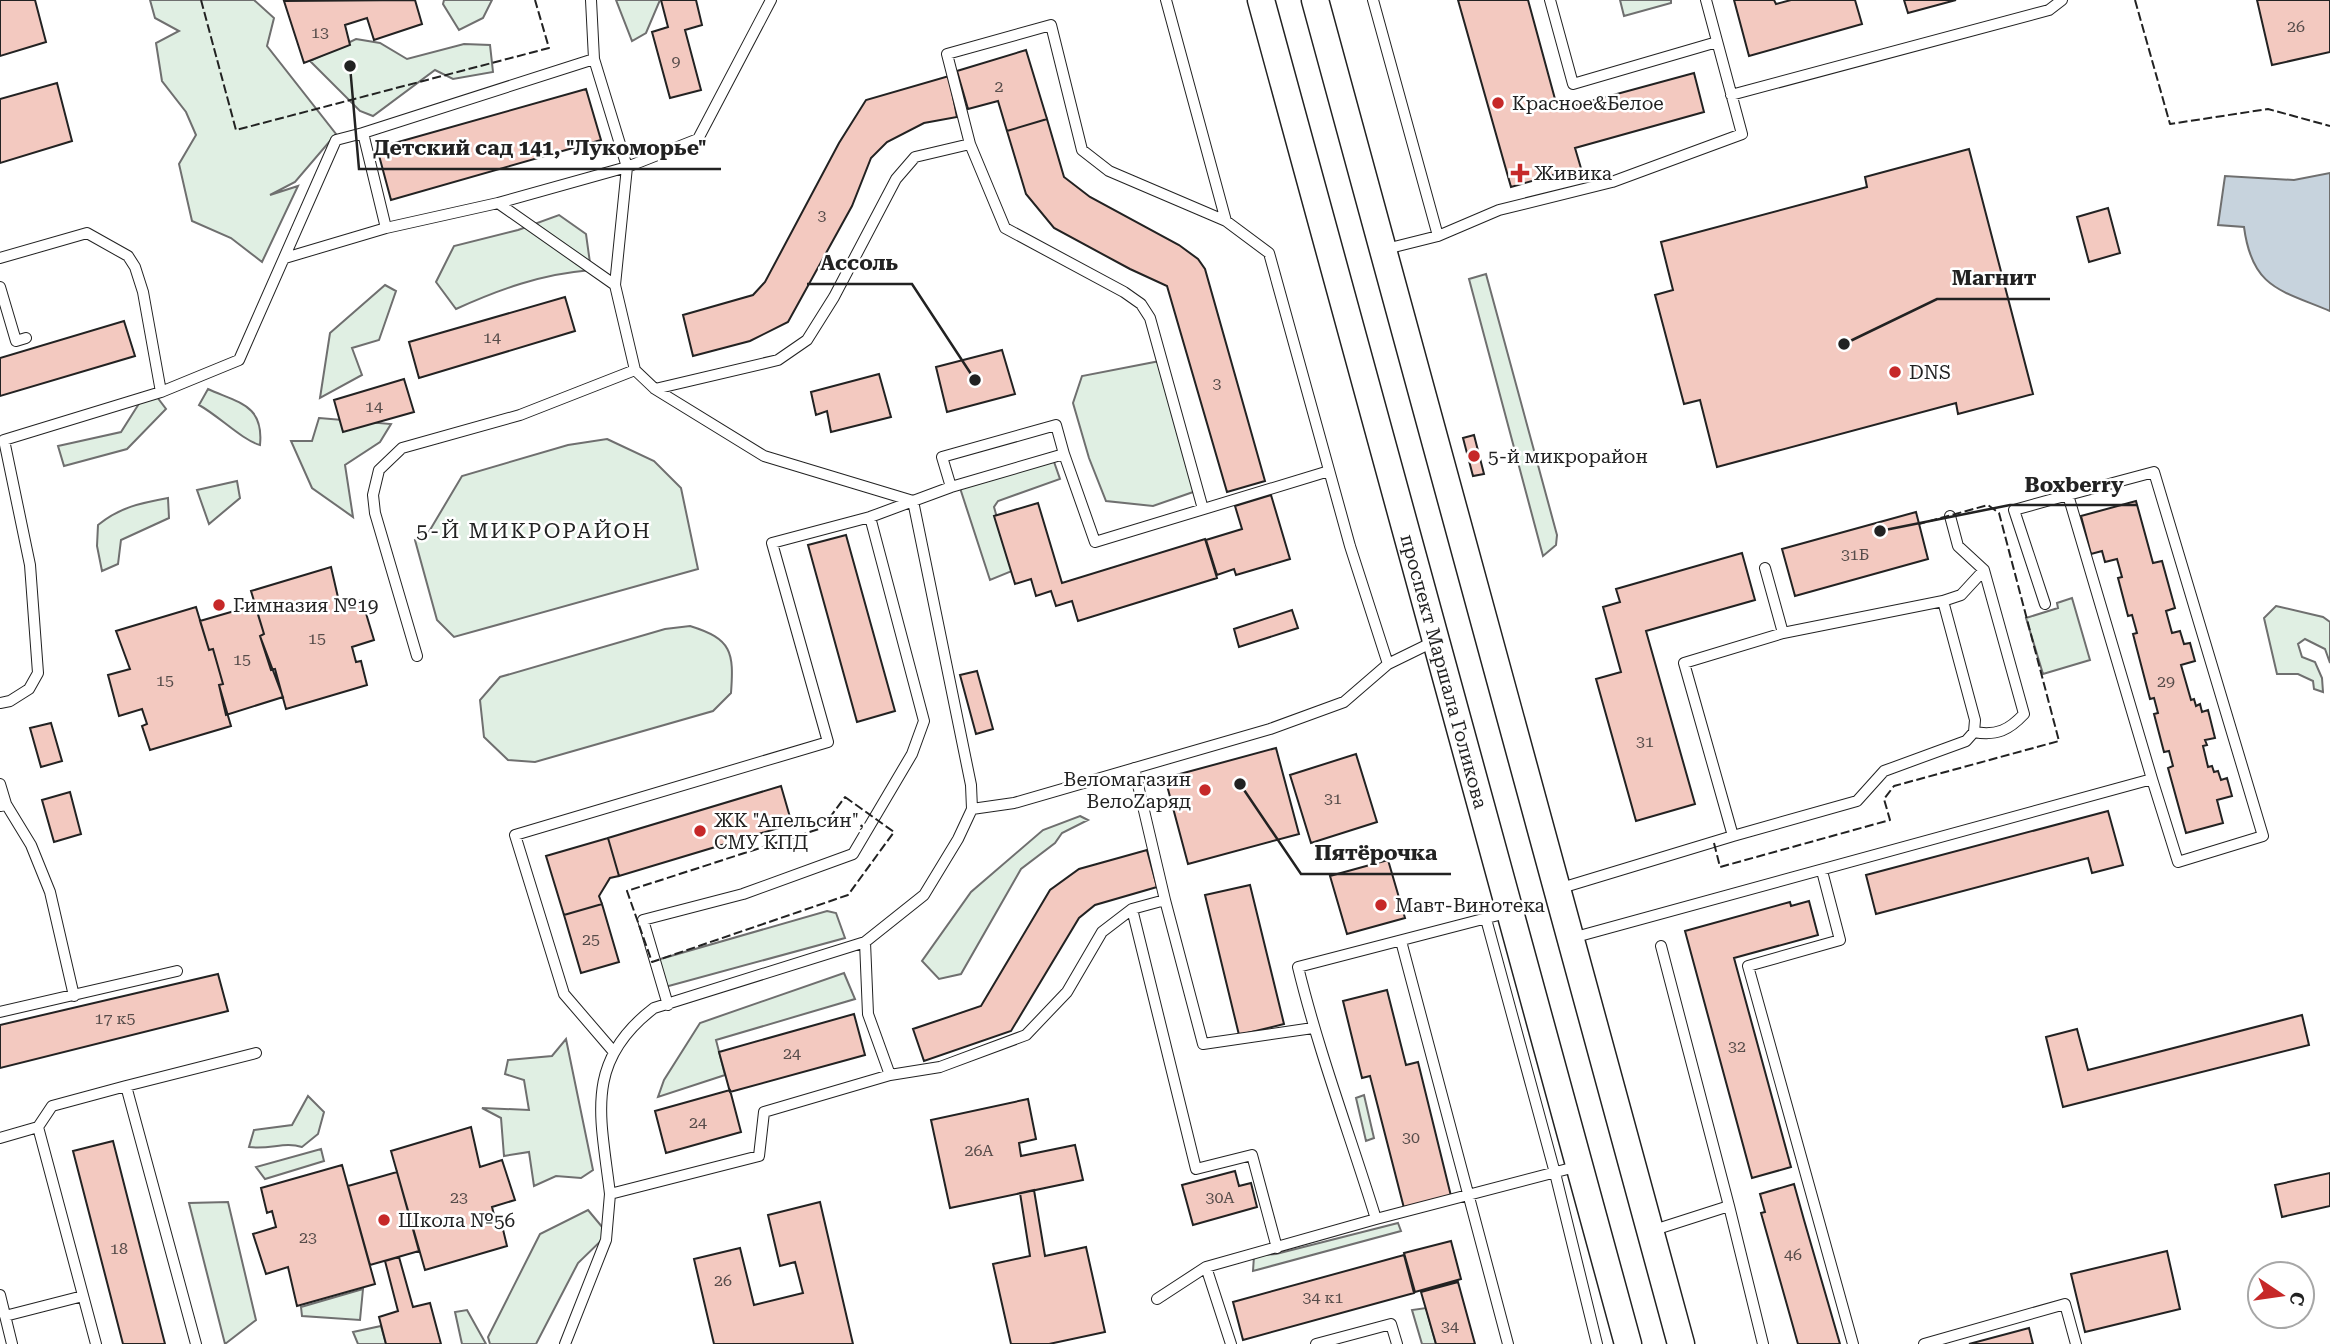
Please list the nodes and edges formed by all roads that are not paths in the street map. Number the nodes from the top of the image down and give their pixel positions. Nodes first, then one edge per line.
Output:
1 (591, 0) edge
2 (771, 0) edge
3 (1166, 0) edge
4 (1261, 0) edge
5 (1315, 0) edge
6 (1373, 0) edge
7 (1550, 0) edge
8 (1706, 0) edge
9 (2062, 0) edge
10 (1717, 42) junction
11 (594, 59) junction
12 (1731, 95) junction
13 (363, 133) junction
14 (971, 144) junction
15 (627, 167) junction
16 (498, 203) junction
17 (1226, 221) junction
18 (386, 228) junction
19 (1438, 236) junction
20 (1383, 249) junction
21 (0, 258) edge
22 (285, 258) junction
23 (615, 285) junction
24 (0, 287) edge
25 (26, 338) dead end
26 (635, 370) junction
27 (655, 389) junction
28 (161, 392) junction
29 (2, 441) edge
30 (1064, 454) junction
31 (1329, 471) junction
32 (951, 487) junction
33 (2068, 495) junction
34 (913, 501) junction
35 (1203, 509) junction
36 (1950, 516) dead end
37 (870, 517) junction
38 (1765, 568) dead end
39 (1983, 570) junction
40 (1943, 601) junction
41 (2045, 604) dead end
42 (1783, 633) junction
43 (1436, 641) junction
44 (417, 656) dead end
45 (1388, 664) junction
46 (0, 703) edge
47 (1974, 732) junction
48 (1133, 768) junction
49 (2152, 779) junction
50 (0, 784) edge
51 (3, 805) edge
52 (972, 809) junction
53 (1733, 836) junction
54 (1822, 871) junction
55 (1558, 889) junction
56 (1165, 900) junction
57 (1132, 909) junction
58 (1498, 916) junction
59 (1571, 939) junction
60 (1401, 941) junction
61 (865, 942) junction
62 (1661, 946) dead end
63 (177, 971) dead end
64 (74, 996) junction
65 (667, 1005) junction
66 (0, 1012) edge
67 (1313, 1028) junction
68 (613, 1051) junction
69 (256, 1052) dead end
70 (890, 1075) junction
71 (126, 1086) junction
72 (38, 1127) junction
73 (0, 1138) edge
74 (1567, 1170) junction
75 (610, 1194) junction
76 (1467, 1197) junction
77 (1729, 1206) junction
78 (1376, 1219) junction
79 (1650, 1231) junction
80 (1277, 1248) junction
81 (1206, 1267) junction
82 (0, 1295) edge
83 (83, 1296) junction
84 (1157, 1299) dead end
85 (5, 1315) junction
86 (12, 1344) edge
87 (96, 1344) edge
88 (196, 1344) edge
89 (565, 1344) edge
90 (1231, 1344) edge
91 (1316, 1344) edge
92 (1397, 1344) edge
93 (1508, 1344) edge
94 (1597, 1344) edge
95 (1628, 1344) edge
96 (1681, 1344) edge
97 (1763, 1344) edge
98 (1853, 1344) edge
99 (1924, 1344) edge
100 (2076, 1344) edge

1 - 11 lane
2 - 15 lane
3 - 17 lane
4 - 43 main road, проспект Маршала Голикова
5 - 20 main road
6 - 19 lane
7 - 10 lane
8 - 10 lane
9 - 12 lane
10 - 12 lane
11 - 13 lane
11 - 15 lane
12 - 19 lane
13 - 18 lane
13 - 22 lane
14 - 17 lane
14 - 27 lane
14 - 35 lane
15 - 16 lane
15 - 23 lane
16 - 18 lane
16 - 23 lane
17 - 31 lane
18 - 22 lane
19 - 20 lane
20 - 55 main road
21 - 28 lane
22 - 28 lane
23 - 26 lane
24 - 25 lane
26 - 27 lane
26 - 44 lane
27 - 34 lane
28 - 29 lane
29 - 46 lane
30 - 32 lane
30 - 32 lane
30 - 35 lane
31 - 35 lane
31 - 45 lane
32 - 34 lane
33 - 41 lane
33 - 49 lane
33 - 49 lane
34 - 37 lane
34 - 52 lane
36 - 39 lane
37 - 65 lane
37 - 68 lane
38 - 42 lane
39 - 40 lane
39 - 47 lane
40 - 42 lane
40 - 47 lane
42 - 53 lane
43 - 45 lane
43 - 58 main road, проспект Маршала Голикова
45 - 48 lane
47 - 53 lane
48 - 52 lane
48 - 56 lane
49 - 54 lane
50 - 51 lane
51 - 64 lane
52 - 61 lane
53 - 55 lane
54 - 59 lane
54 - 98 lane
55 - 59 main road
56 - 57 lane
56 - 67 lane
57 - 70 lane
57 - 80 lane
58 - 60 lane
58 - 74 main road, проспект Маршала Голикова
59 - 79 main road
60 - 67 lane
60 - 76 lane
61 - 65 lane
61 - 70 lane
62 - 77 lane
63 - 64 lane
64 - 66 lane
65 - 68 lane
67 - 78 lane
68 - 75 lane
69 - 71 lane
70 - 75 lane
71 - 72 lane
71 - 88 lane
72 - 73 lane
72 - 83 lane
74 - 76 lane
74 - 94 lane
74 - 95 main road, проспект Маршала Голикова
75 - 89 lane
76 - 78 lane
76 - 93 lane
77 - 79 lane
77 - 97 lane
78 - 80 lane
79 - 96 main road
80 - 81 lane
81 - 84 lane
81 - 90 lane
82 - 85 lane
83 - 85 lane
83 - 87 lane
85 - 86 lane
91 - 92 lane
99 - 100 lane

